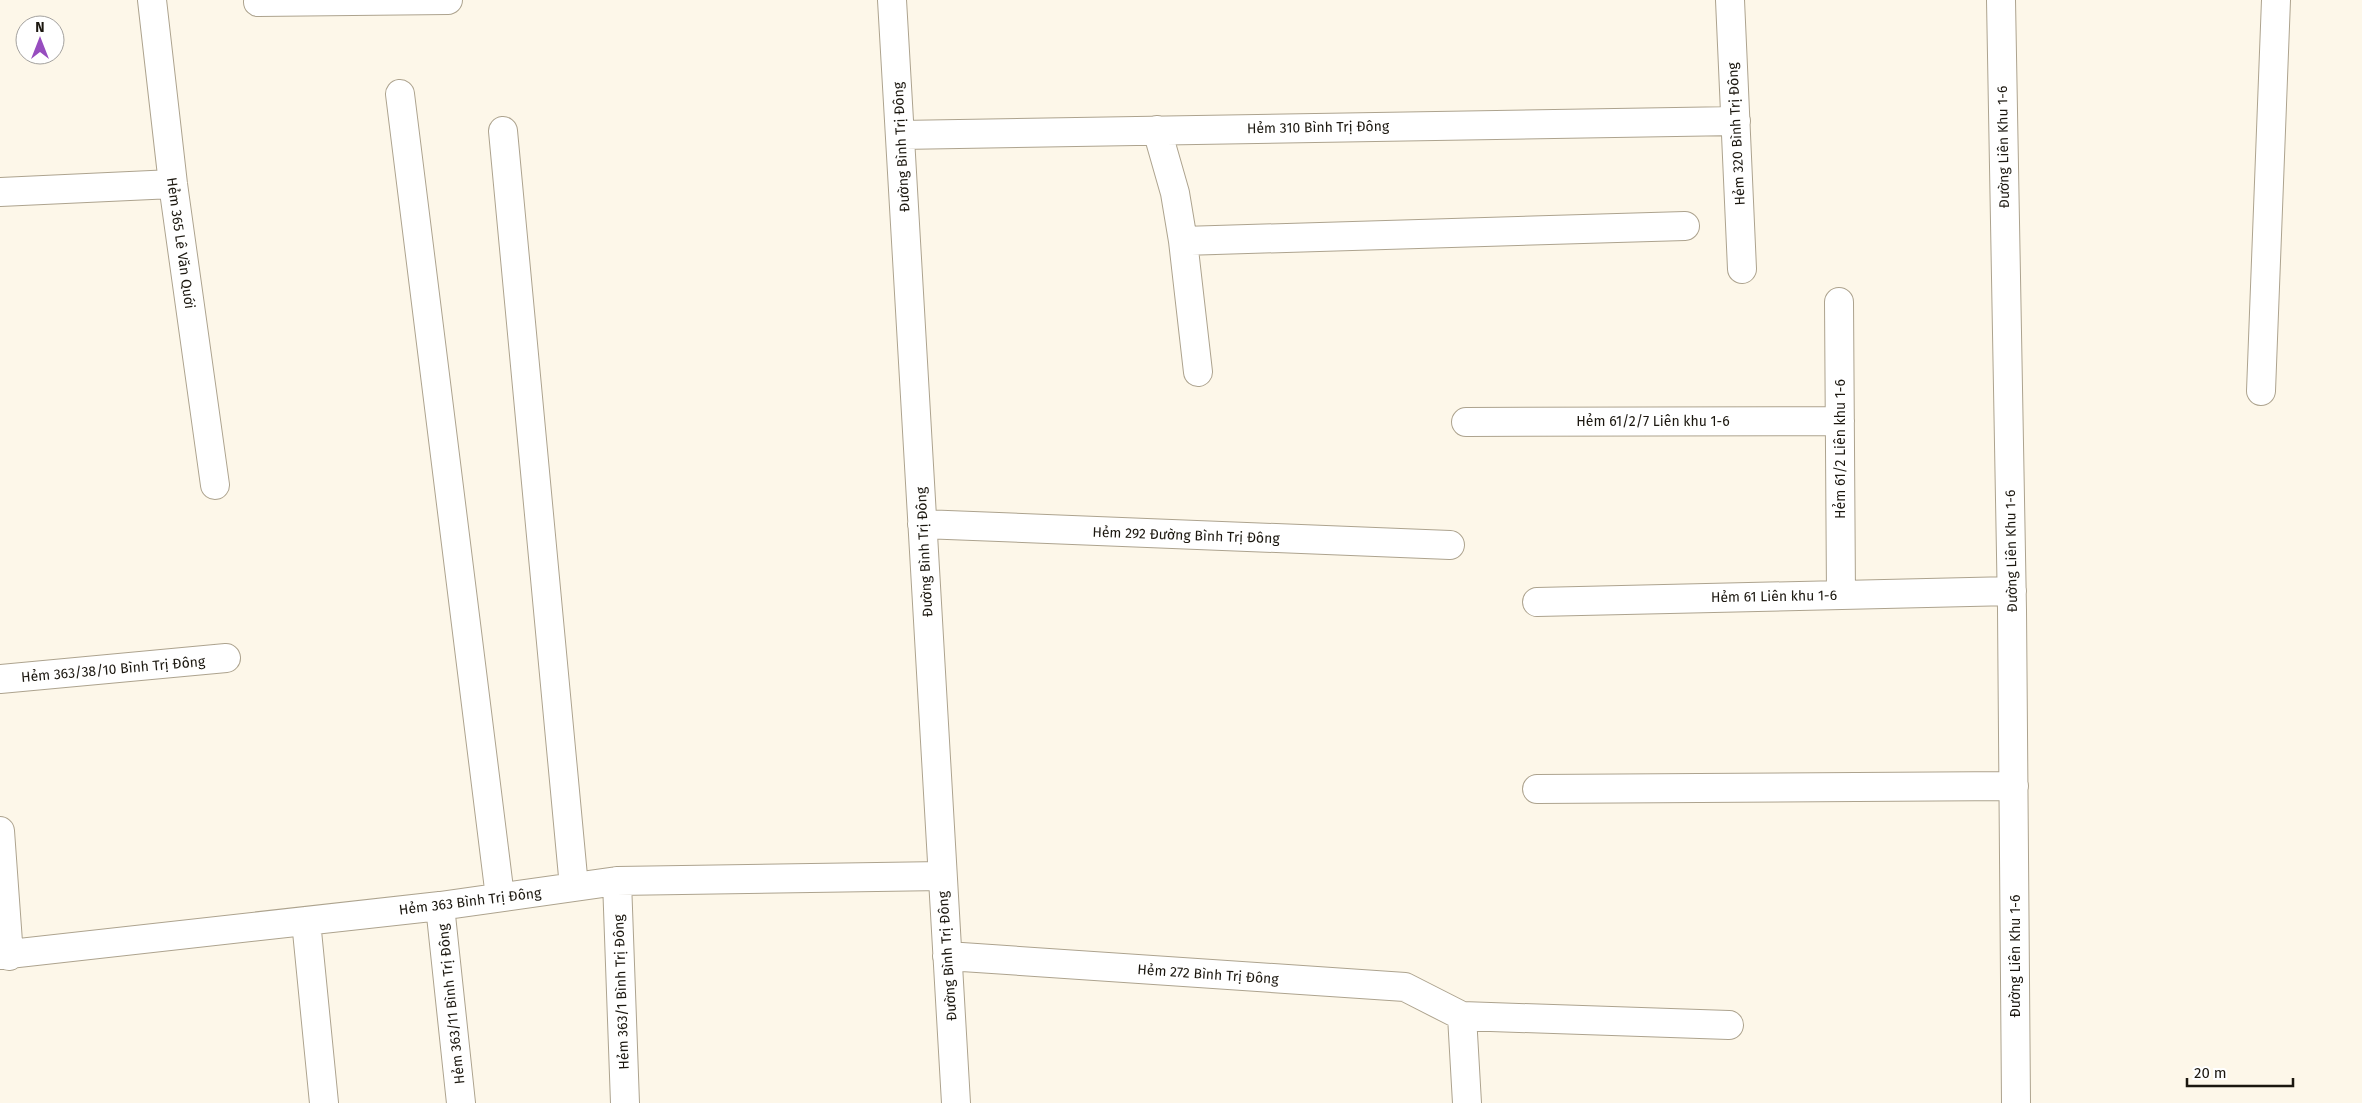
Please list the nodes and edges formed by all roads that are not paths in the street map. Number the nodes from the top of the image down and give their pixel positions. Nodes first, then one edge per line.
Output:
1 (152, 0) edge
2 (448, 0) edge
3 (892, 0) edge
4 (1730, 0) edge
5 (2001, 0) edge
6 (2276, 0) edge
7 (258, 2) dead end
8 (400, 94) dead end
9 (1736, 121) junction
10 (1158, 130) junction
11 (504, 131) dead end
12 (900, 135) junction
13 (173, 184) junction
14 (0, 192) edge
15 (1685, 226) dead end
16 (1183, 241) junction
17 (1742, 269) dead end
18 (1839, 302) dead end
19 (1198, 372) dead end
20 (2261, 391) dead end
21 (1840, 421) junction
22 (1466, 422) dead end
23 (215, 486) dead end
24 (922, 524) junction
25 (1450, 545) dead end
26 (2012, 591) junction
27 (1841, 595) junction
28 (1537, 602) dead end
29 (226, 658) dead end
30 (0, 679) edge
31 (2014, 786) junction
32 (1537, 789) dead end
33 (0, 831) edge
34 (942, 876) junction
35 (618, 882) junction
36 (574, 887) junction
37 (500, 897) junction
38 (440, 906) junction
39 (306, 921) junction
40 (5, 955) edge
41 (947, 956) junction
42 (1462, 1016) junction
43 (1729, 1025) dead end
44 (324, 1103) edge
45 (461, 1103) edge
46 (625, 1103) edge
47 (956, 1103) edge
48 (1467, 1103) edge
49 (2016, 1103) edge

1 - 13 street, Hẻm 365 Lê Văn Quới
2 - 7 street
3 - 12 street, Đường Bình Trị Đông
4 - 9 street, Hẻm 320 Bình Trị Đông
5 - 26 street, Đường Liên Khu 1-6
6 - 20 street
8 - 37 street
9 - 10 street, Hẻm 310 Bình Trị Đông
9 - 17 street, Hẻm 320 Bình Trị Đông
10 - 12 street, Hẻm 310 Bình Trị Đông
10 - 16 street
11 - 36 street
12 - 24 street, Đường Bình Trị Đông
13 - 14 street
13 - 23 street, Hẻm 365 Lê Văn Quới
15 - 16 street
16 - 19 street
18 - 21 street, Hẻm 61/2 Liên khu 1-6
21 - 22 street, Hẻm 61/2/7 Liên khu 1-6
21 - 27 street, Hẻm 61/2 Liên khu 1-6
24 - 25 street, Hẻm 292 Đường Bình Trị Đông
24 - 34 street, Đường Bình Trị Đông
26 - 27 street, Hẻm 61 Liên khu 1-6
26 - 31 street, Đường Liên Khu 1-6
27 - 28 street, Hẻm 61 Liên khu 1-6
29 - 30 street, Hẻm 363/38/10 Bình Trị Đông
31 - 32 street
31 - 49 street, Đường Liên Khu 1-6
33 - 40 street
34 - 35 street, Hẻm 363 Bình Trị Đông
34 - 41 street, Đường Bình Trị Đông
35 - 36 street, Hẻm 363 Bình Trị Đông
35 - 46 street, Hẻm 363/1 Bình Trị Đông
36 - 37 street, Hẻm 363 Bình Trị Đông
37 - 38 street, Hẻm 363 Bình Trị Đông
38 - 39 street, Hẻm 363 Bình Trị Đông
38 - 45 street, Hẻm 363/11 Bình Trị Đông
39 - 40 street, Hẻm 363 Bình Trị Đông
39 - 44 street
41 - 42 street, Hẻm 272 Bình Trị Đông
41 - 47 street, Đường Bình Trị Đông
42 - 43 street
42 - 48 street

